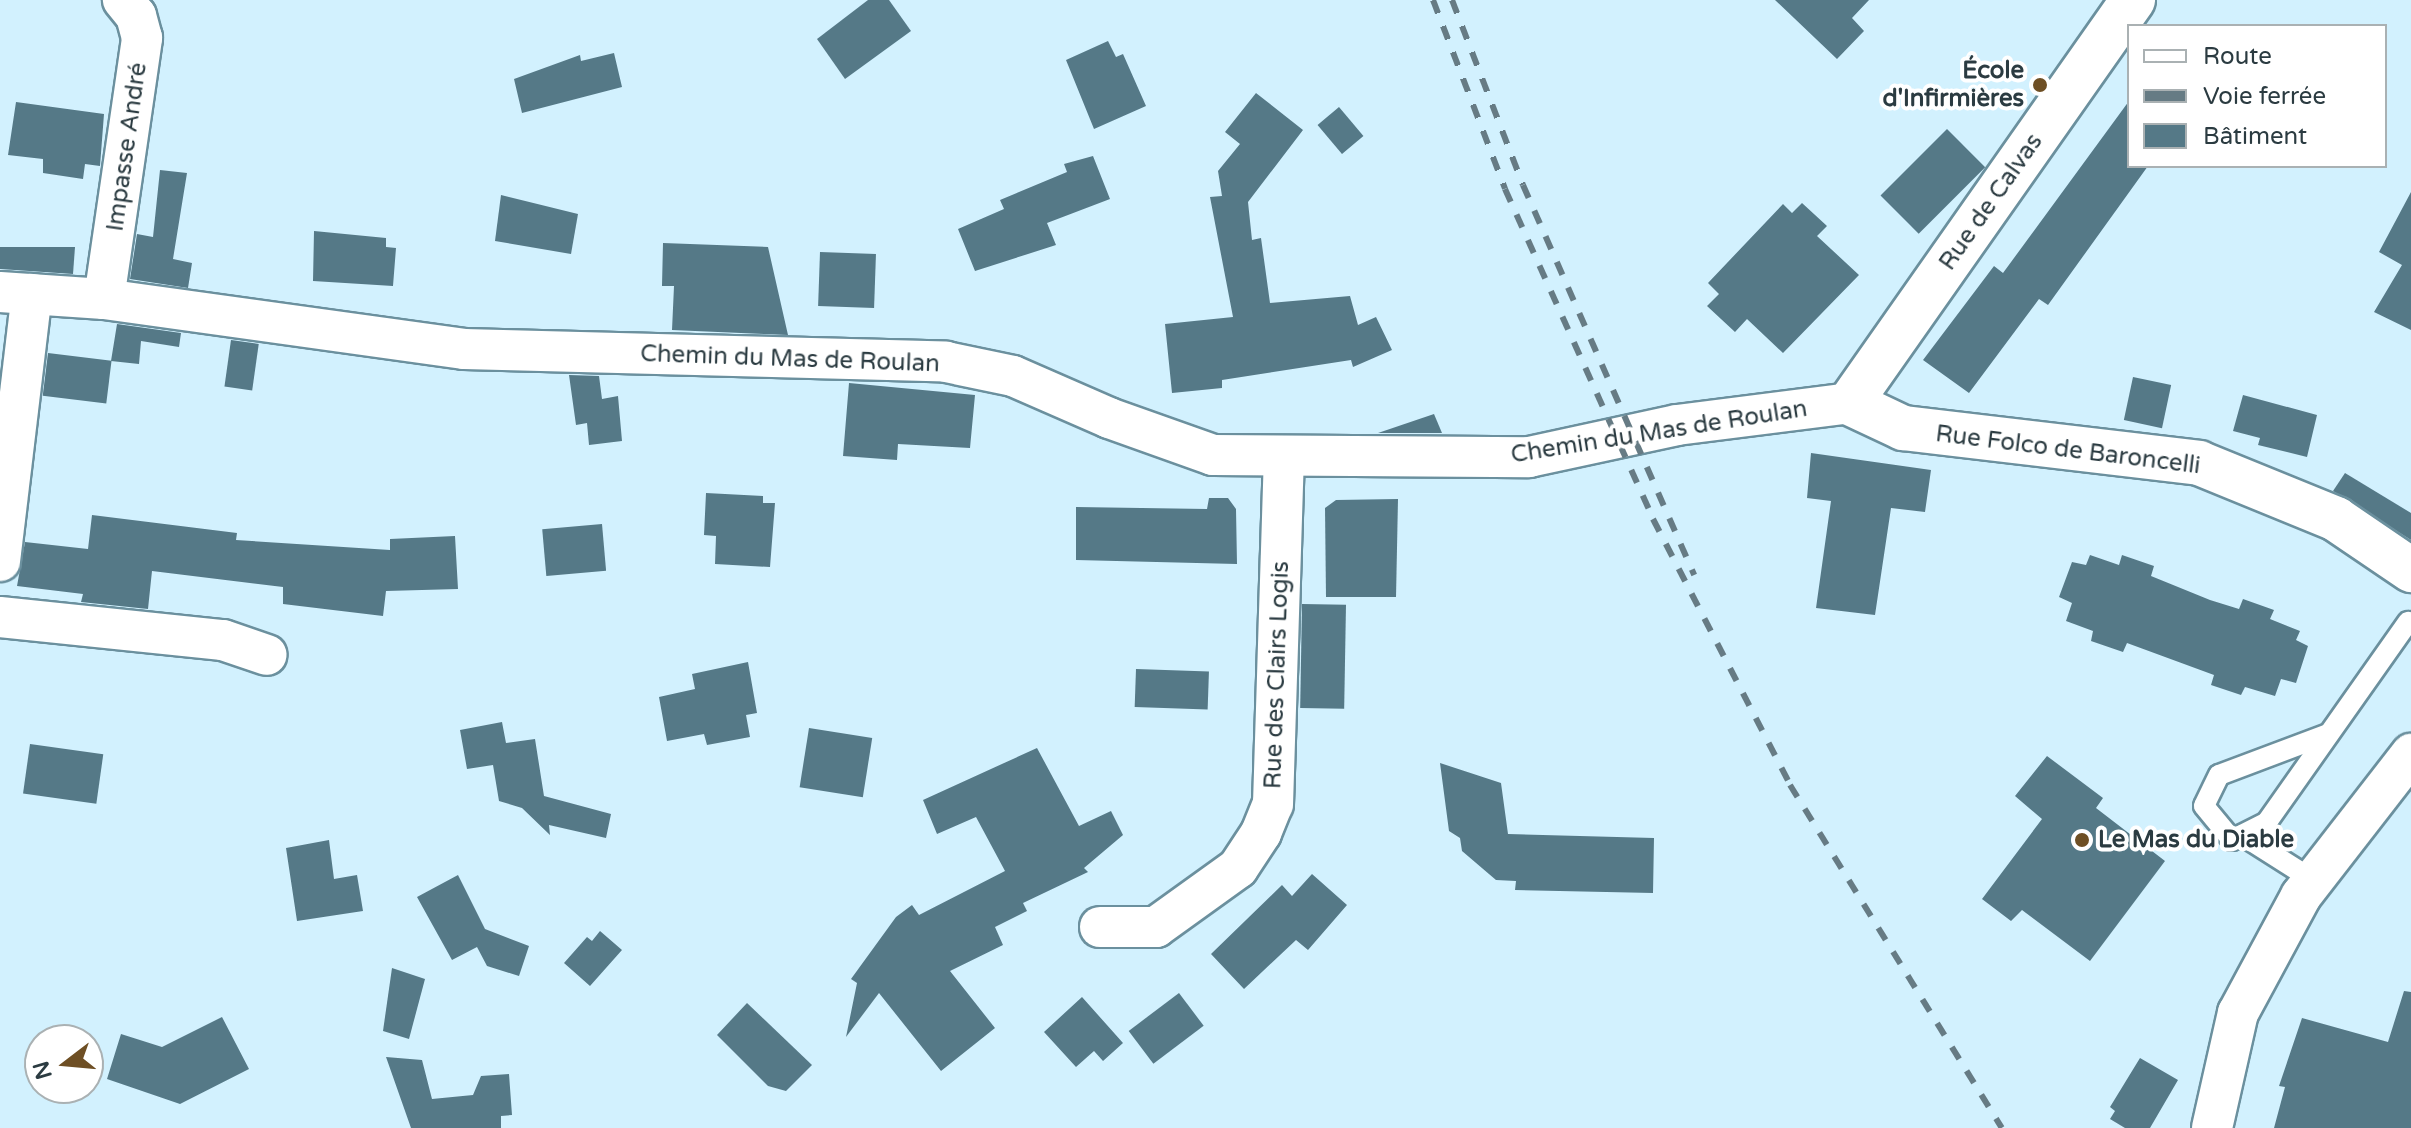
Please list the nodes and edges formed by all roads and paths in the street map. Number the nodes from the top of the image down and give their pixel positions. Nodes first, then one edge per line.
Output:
1 (123, 0) edge
2 (2133, 0) edge
3 (16, 293) edge
4 (104, 299) junction
5 (1850, 403) junction
6 (1284, 459) junction
7 (0, 561) edge
8 (2411, 570) edge
9 (0, 617) edge
10 (2408, 622) dead end
11 (267, 655) dead end
12 (2328, 734) junction
13 (2411, 754) edge
14 (2242, 835) junction
15 (2313, 880) junction
16 (1100, 927) dead end
17 (2212, 1128) edge

1 - 4 street, Impasse André
2 - 5 street, Rue de Calvas
3 - 4 street, Chemin du Mas de Roulan
3 - 7 street
4 - 6 street, Chemin du Mas de Roulan
5 - 6 street, Chemin du Mas de Roulan
5 - 8 street, Rue Folco de Baroncelli
6 - 16 street, Rue des Clairs Logis
9 - 11 street
10 - 12 lane
12 - 14 lane
12 - 14 lane
13 - 15 street
14 - 15 lane
15 - 17 street

